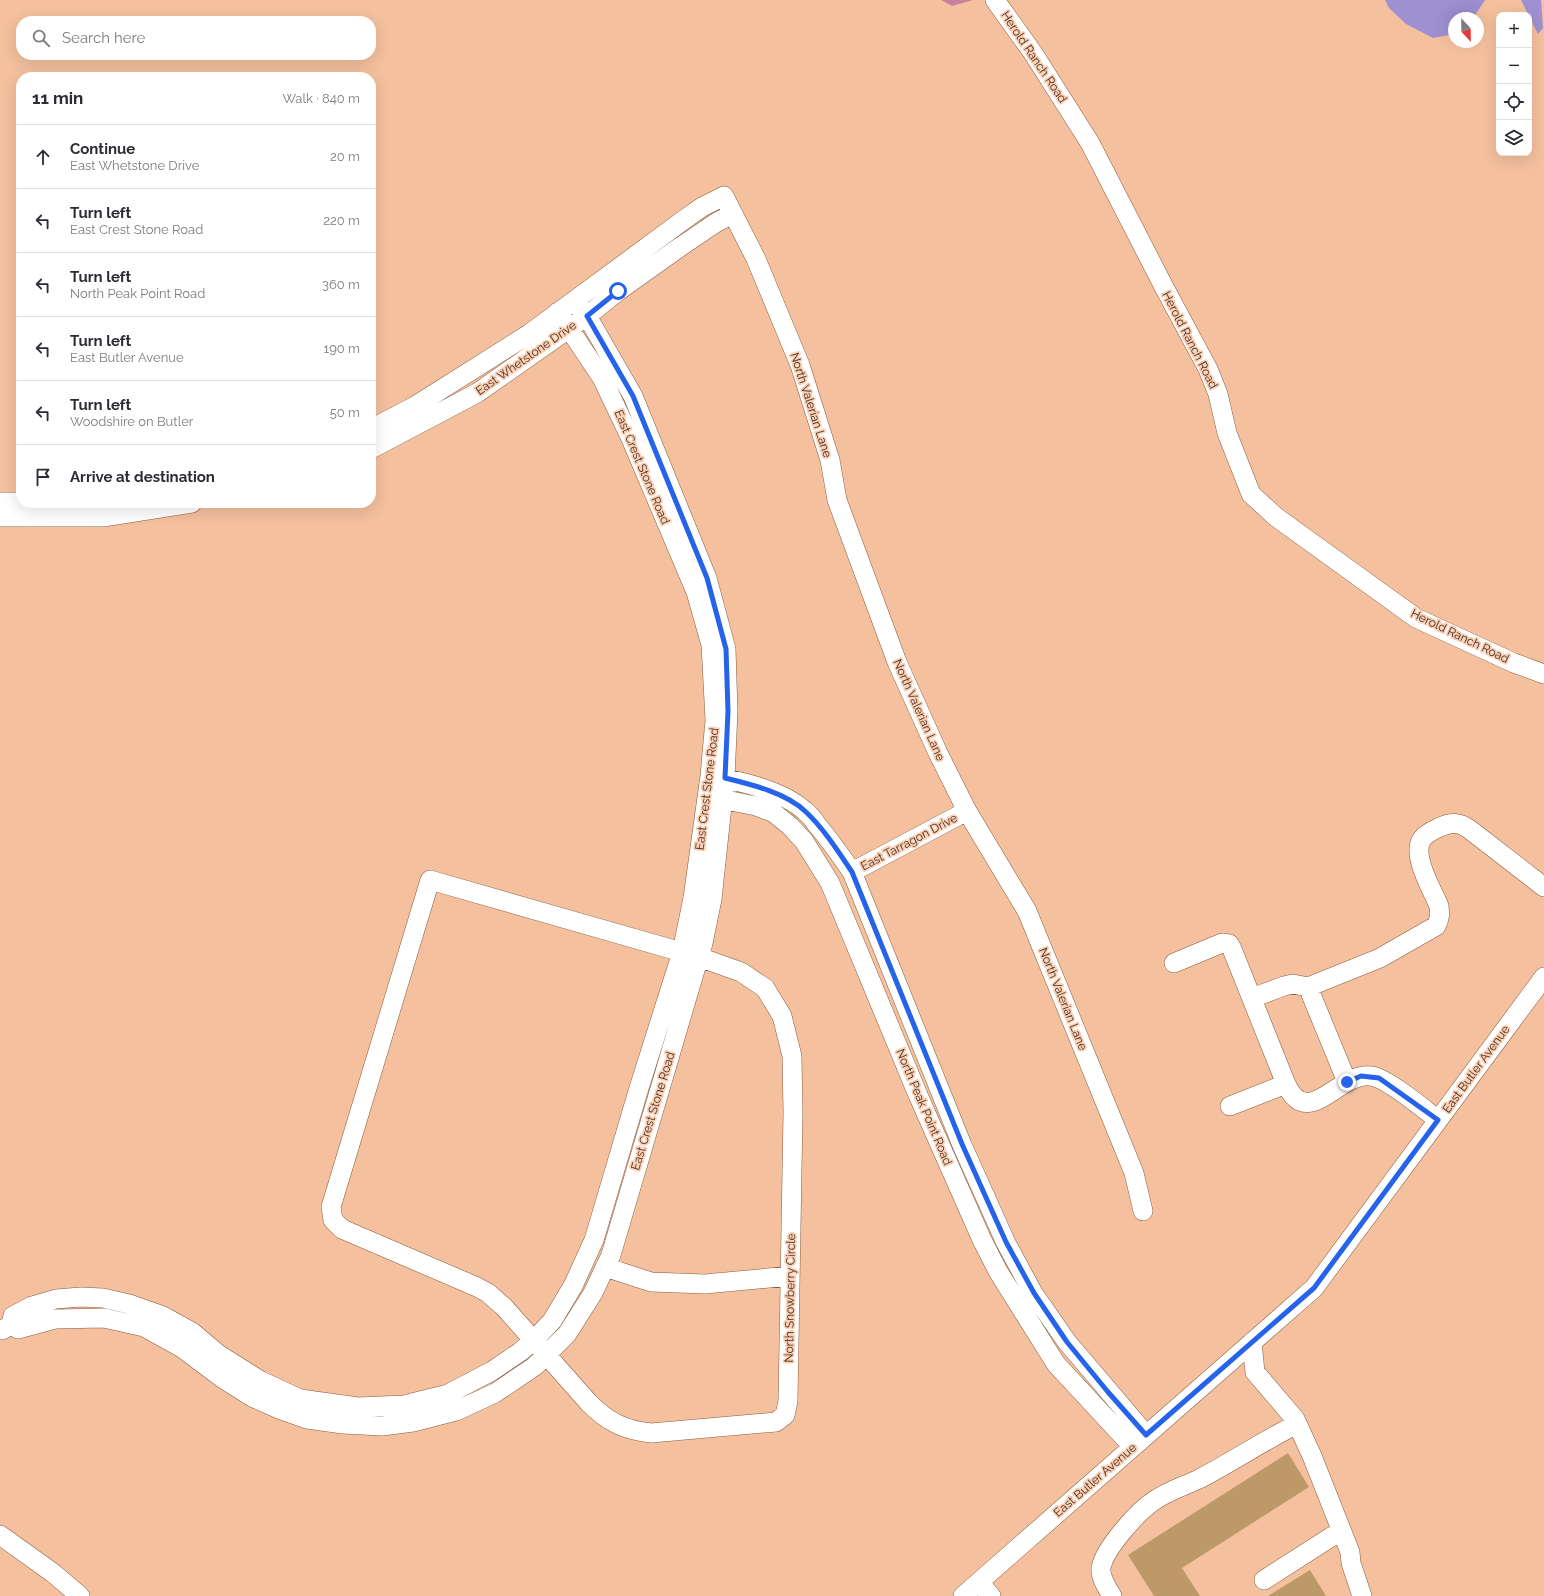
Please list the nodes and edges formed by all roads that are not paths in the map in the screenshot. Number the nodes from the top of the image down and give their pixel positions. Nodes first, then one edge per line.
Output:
1 (995, 0) edge
2 (724, 196) joint
3 (733, 214) junction
4 (575, 300) junction
5 (558, 312) junction
6 (587, 316) junction
7 (570, 328) junction
8 (376, 426) edge
9 (376, 446) edge
10 (0, 502) edge
11 (16, 502) edge
12 (160, 508) edge
13 (0, 517) edge
14 (1544, 674) edge
15 (717, 777) junction
16 (715, 798) junction
17 (966, 811) junction
18 (852, 872) junction
19 (1544, 887) edge
20 (690, 954) junction
21 (1174, 963) dead end
22 (1544, 977) edge
23 (1308, 987) junction
24 (1252, 998) junction
25 (1347, 1082) junction
26 (1286, 1084) junction
27 (1230, 1106) dead end
28 (1438, 1120) junction
29 (1143, 1211) dead end
30 (605, 1267) junction
31 (790, 1276) junction
32 (6, 1328) edge
33 (1252, 1342) junction
34 (541, 1347) junction
35 (1223, 1367) junction
36 (1255, 1372) junction
37 (1297, 1424) junction
38 (1139, 1441) junction
39 (1342, 1532) junction
40 (0, 1535) edge
41 (1264, 1580) dead end
42 (985, 1589) edge
43 (80, 1596) edge
44 (963, 1596) edge
45 (1112, 1596) edge
46 (1362, 1596) edge

1 - 14 street, Herold Ranch Road
2 - 3 street, North Valerian Lane
2 - 4 street, East Whetstone Drive
3 - 6 street, East Whetstone Drive
3 - 17 street, North Valerian Lane
4 - 5 street, East Whetstone Drive
4 - 6 street, East Crest Stone Road
5 - 7 street, East Crest Stone Road
5 - 8 street, East Whetstone Drive
6 - 7 street, East Whetstone Drive
6 - 15 street, East Crest Stone Road
7 - 9 street, East Whetstone Drive
7 - 15 street, East Crest Stone Road
10 - 11 street
12 - 13 street
15 - 16 street, East Crest Stone Road
15 - 18 street, North Peak Point Road
16 - 20 street, East Crest Stone Road
16 - 38 street, North Peak Point Road
17 - 18 street, East Tarragon Drive
17 - 29 street, North Valerian Lane
18 - 38 street, North Peak Point Road
19 - 23 street
20 - 30 street, East Crest Stone Road
20 - 31 street, North Snowberry Circle
20 - 34 street, East Crest Stone Road
20 - 34 street, North Snowberry Circle
21 - 24 street
22 - 28 street, East Butler Avenue
23 - 24 street
23 - 25 street
24 - 26 street
25 - 26 street
25 - 28 street
26 - 27 street
28 - 33 street, East Butler Avenue
30 - 31 street
30 - 34 street, East Crest Stone Road
31 - 34 street, North Snowberry Circle
32 - 34 street, East Crest Stone Road
33 - 35 street, East Butler Avenue
33 - 36 street
35 - 36 street
35 - 38 street, East Butler Avenue
36 - 37 street
37 - 39 street
37 - 45 street
38 - 42 street, East Butler Avenue
39 - 41 street
39 - 46 street
40 - 43 street
42 - 44 street, East Butler Avenue

